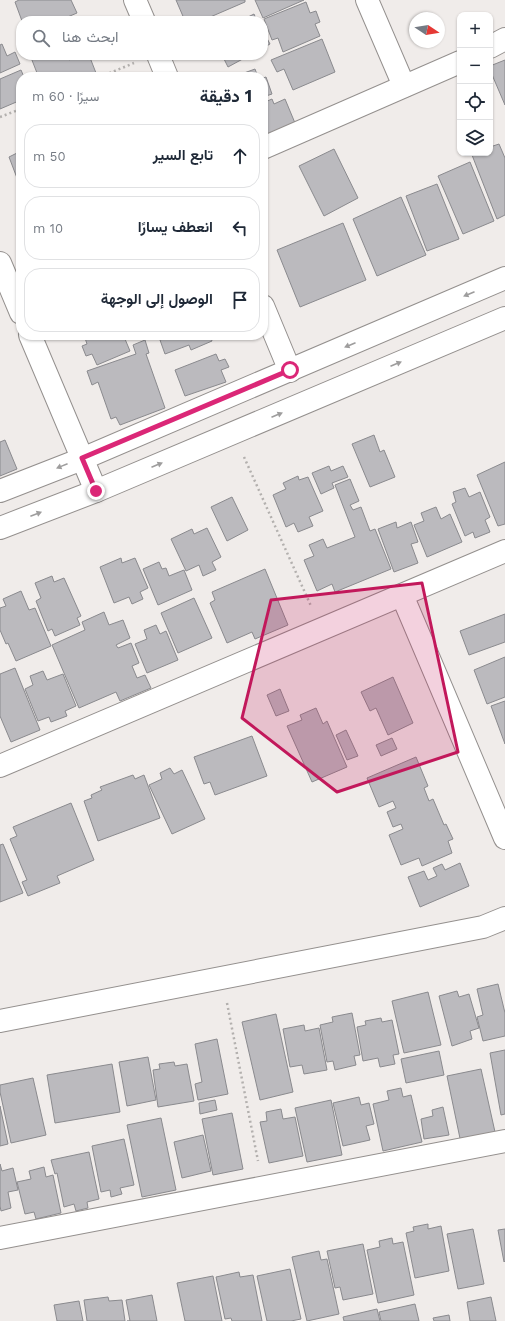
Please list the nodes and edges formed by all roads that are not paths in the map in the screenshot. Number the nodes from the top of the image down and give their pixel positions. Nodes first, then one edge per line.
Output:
1 (135, 0) edge
2 (367, 0) edge
3 (142, 16) edge
4 (505, 39) edge
5 (493, 45) edge
6 (151, 60) edge
7 (457, 63) edge
8 (162, 72) edge
9 (404, 86) junction
10 (268, 146) edge
11 (0, 262) edge
12 (505, 278) edge
13 (16, 301) edge
14 (268, 318) edge
15 (505, 318) edge
16 (32, 340) edge
17 (290, 370) junction
18 (82, 458) junction
19 (0, 491) edge
20 (96, 491) junction
21 (0, 528) edge
22 (505, 551) edge
23 (402, 595) junction
24 (0, 766) edge
25 (505, 838) edge
26 (505, 918) edge
27 (0, 1021) edge
28 (505, 1141) edge
29 (0, 1238) edge

1 - 3 street
2 - 9 street
4 - 5 street
6 - 8 street
7 - 9 street
9 - 10 street
11 - 13 street
12 -> 17 street
14 - 17 street
20 -> 15 street
16 - 18 street
17 - 18 street
18 -> 19 street
18 - 20 street
21 -> 20 street
22 - 23 street
23 - 24 street
23 - 25 street
26 - 27 street
28 - 29 street

